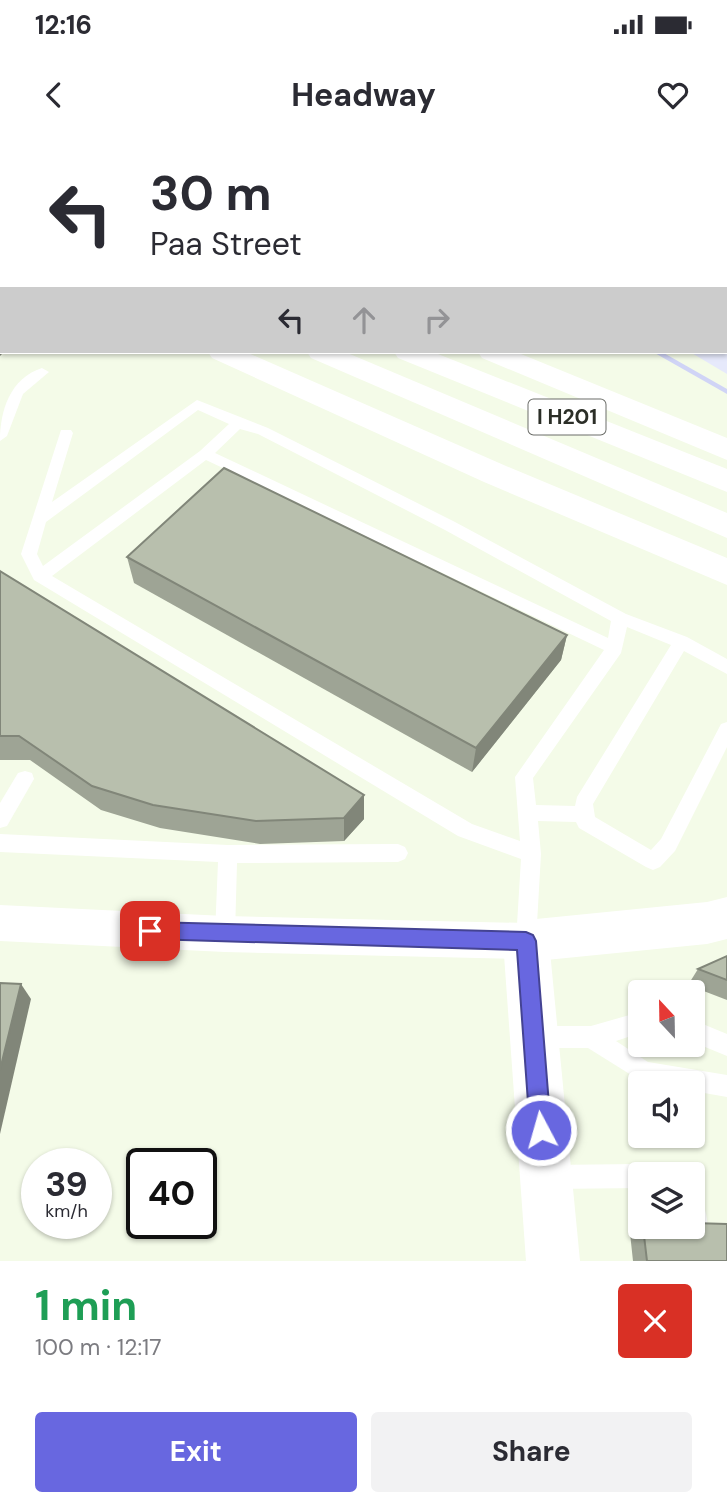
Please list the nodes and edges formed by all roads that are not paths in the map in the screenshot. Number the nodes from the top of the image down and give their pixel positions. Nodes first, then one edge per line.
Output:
1 (226, 354) edge
2 (326, 354) edge
3 (413, 354) edge
4 (490, 354) edge
5 (497, 354) edge
6 (531, 369) junction
7 (42, 372) dead end
8 (462, 412) junction
9 (238, 423) junction
10 (66, 433) dead end
11 (0, 436) edge
12 (727, 450) edge
13 (205, 454) junction
14 (495, 474) junction
15 (727, 481) edge
16 (40, 519) junction
17 (727, 526) edge
18 (727, 546) edge
19 (727, 572) edge
20 (40, 576) junction
21 (727, 600) edge
22 (620, 618) junction
23 (681, 642) junction
24 (615, 648) junction
25 (727, 667) edge
26 (727, 729) edge
27 (25, 779) dead end
28 (526, 813) junction
29 (586, 814) junction
30 (0, 820) edge
31 (0, 844) edge
32 (398, 853) dead end
33 (531, 854) junction
34 (228, 855) junction
35 (727, 918) edge
36 (0, 923) edge
37 (225, 934) junction
38 (526, 941) junction
39 (628, 1026) edge
40 (705, 1036) edge
41 (532, 1037) junction
42 (591, 1037) junction
43 (727, 1045) edge
44 (727, 1086) edge
45 (628, 1175) edge
46 (545, 1178) junction
47 (553, 1261) edge

1 - 14 main road
2 - 8 main road, I H201
3 - 15 main road, I H201
4 - 6 main road
5 - 6 main road
6 - 12 main road
7 - 11 lane
8 - 17 main road, I H201
8 - 18 main road
9 - 13 lane
9 - 16 lane
9 - 22 lane
10 - 16 lane
13 - 20 lane
13 - 24 lane
14 - 19 main road
14 - 21 main road
16 - 20 lane
20 - 33 lane
22 - 23 lane
22 - 24 lane
23 - 25 lane
23 - 29 lane
24 - 28 lane
26 - 29 lane
27 - 30 lane
28 - 29 lane
28 - 33 lane
31 - 34 lane
32 - 34 lane
33 - 38 lane
34 - 37 lane
35 - 38 main road
36 - 37 street
37 - 38 street
38 - 41 main road
39 - 42 lane
40 - 43 lane
41 - 42 lane
41 - 46 main road
42 - 44 lane
45 - 46 lane
46 - 47 main road

